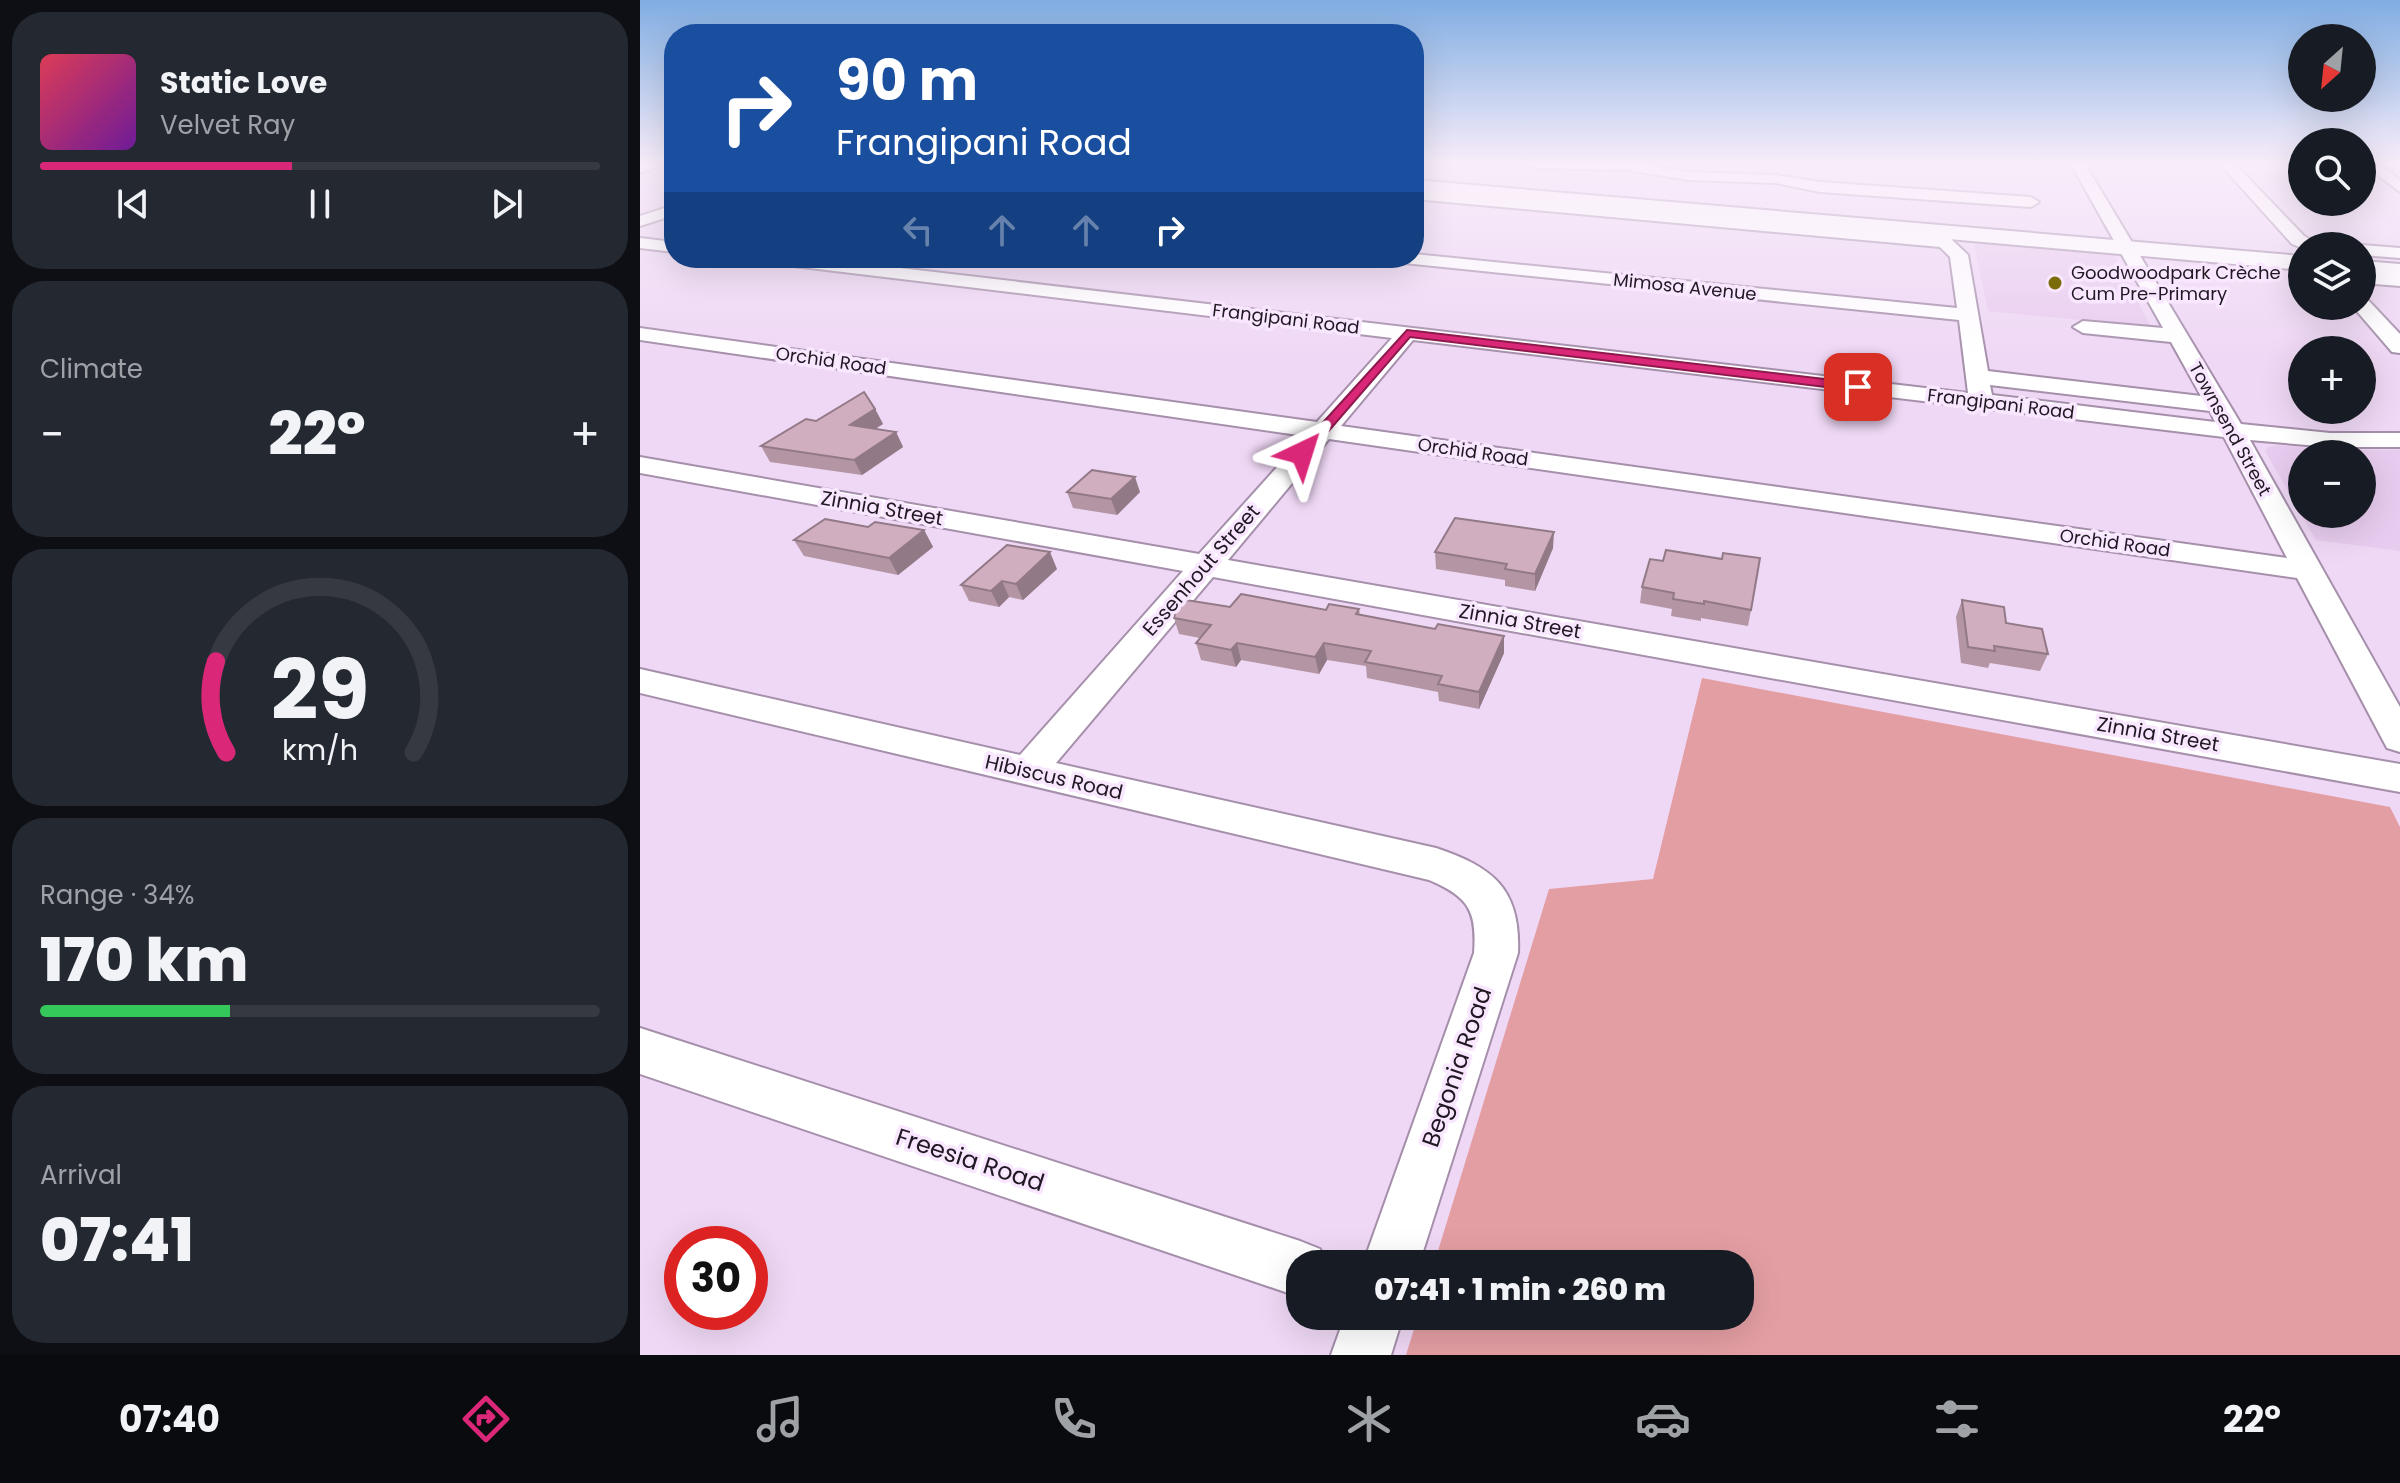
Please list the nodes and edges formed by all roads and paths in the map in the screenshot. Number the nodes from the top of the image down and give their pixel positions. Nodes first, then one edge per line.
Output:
1 (1795, 227) edge
2 (1927, 227) edge
3 (1954, 227) edge
4 (2114, 227) edge
5 (640, 243) edge
6 (2123, 243) junction
7 (664, 246) edge
8 (2288, 250) edge
9 (2376, 251) edge
10 (2400, 253) edge
11 (2376, 259) edge
12 (1424, 260) edge
13 (2400, 261) edge
14 (852, 268) edge
15 (2376, 269) edge
16 (2400, 271) edge
17 (2376, 278) edge
18 (2400, 280) edge
19 (1967, 315) junction
20 (2376, 320) edge
21 (2083, 327) dead end
22 (640, 334) edge
23 (1407, 334) junction
24 (2178, 336) junction
25 (2400, 347) edge
26 (1977, 377) junction
27 (1981, 402) junction
28 (2225, 418) junction
29 (1322, 430) junction
30 (2398, 442) edge
31 (640, 465) edge
32 (1206, 565) junction
33 (2306, 570) junction
34 (640, 681) edge
35 (2400, 739) edge
36 (1028, 770) junction
37 (2400, 778) edge
38 (1467, 877) joint
39 (640, 1051) edge
40 (1396, 1250) edge
41 (1286, 1264) edge
42 (1369, 1330) edge
43 (1361, 1355) edge

1 - 19 street
2 - 6 main road
3 - 6 main road
4 - 6 street, Townsend Street
5 - 7 street
6 - 8 main road
6 - 24 street, Townsend Street
9 - 10 street
11 - 13 main road
12 - 19 street, Mimosa Avenue
14 - 23 street, Frangipani Road
15 - 16 main road
17 - 18 street
19 - 26 street
20 - 25 street
21 - 24 street
22 - 29 street, Orchid Road
23 - 27 street, Frangipani Road
23 - 29 street, Essenhout Street
24 - 28 street, Townsend Street
26 - 27 street
26 - 28 street
27 - 28 street, Frangipani Road
28 - 30 street
28 - 33 street, Townsend Street
29 - 32 street, Essenhout Street
29 - 33 street, Orchid Road
31 - 32 street, Zinnia Street
32 - 36 street, Essenhout Street
32 - 37 street, Zinnia Street
33 - 35 street, Townsend Street
34 - 36 street, Hibiscus Road
36 - 38 street, Hibiscus Road
38 - 40 street, Begonia Road
39 - 41 street, Freesia Road
42 - 43 street

